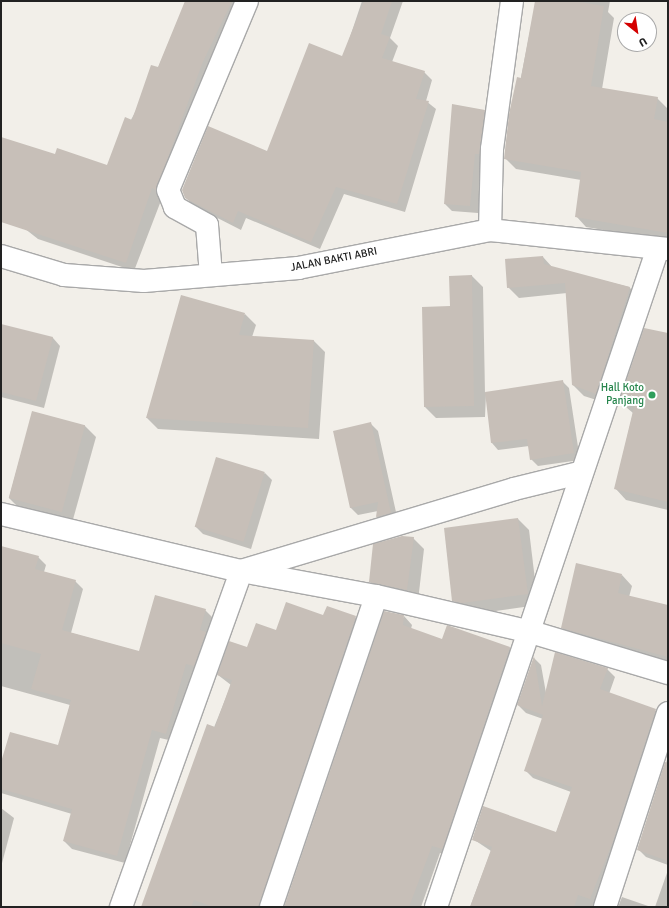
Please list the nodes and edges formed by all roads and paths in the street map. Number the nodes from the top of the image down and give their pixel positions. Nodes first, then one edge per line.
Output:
1 (247, 1) edge
2 (512, 1) edge
3 (490, 230) junction
4 (663, 248) edge
5 (1, 256) edge
6 (210, 275) junction
7 (579, 473) junction
8 (1, 514) edge
9 (241, 571) junction
10 (376, 596) junction
11 (531, 632) junction
12 (668, 673) edge
13 (668, 713) edge
14 (121, 907) edge
15 (271, 907) edge
16 (436, 907) edge
17 (606, 907) edge

1 - 6 street
2 - 3 street
3 - 4 street, JALAN BAKTI ABRI
3 - 6 street, JALAN BAKTI ABRI
4 - 7 street
5 - 6 street, JALAN BAKTI ABRI
7 - 9 street
7 - 11 street
8 - 9 street
9 - 10 street
9 - 14 street
10 - 11 street
10 - 15 street
11 - 12 street
11 - 16 street
13 - 17 street

